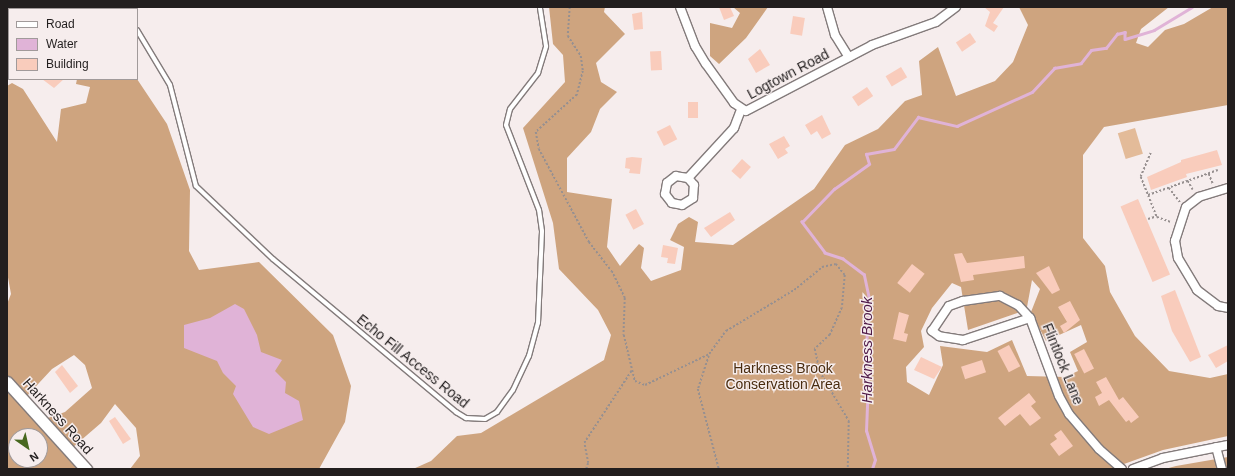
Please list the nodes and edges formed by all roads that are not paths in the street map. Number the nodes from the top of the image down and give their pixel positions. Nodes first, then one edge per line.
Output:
1 (540, 7) edge
2 (680, 7) edge
3 (827, 7) edge
4 (956, 7) edge
5 (138, 32) edge
6 (849, 57) junction
7 (741, 110) junction
8 (688, 178) dead end
9 (1228, 188) edge
10 (1228, 308) edge
11 (1030, 318) junction
12 (7, 382) edge
13 (1228, 445) edge
14 (1216, 447) junction
15 (86, 469) edge
16 (1122, 469) edge
17 (1133, 469) edge
18 (1222, 469) edge

1 - 5 lane, Echo Fill Access Road
2 - 7 street, Logtown Road
3 - 6 street
4 - 6 street, Logtown Road
6 - 7 street, Logtown Road
7 - 8 street
9 - 10 street
11 - 11 street, Flintlock Lane
11 - 16 street, Flintlock Lane
12 - 15 main road, Harkness Road
13 - 14 street
14 - 17 street
14 - 18 street

